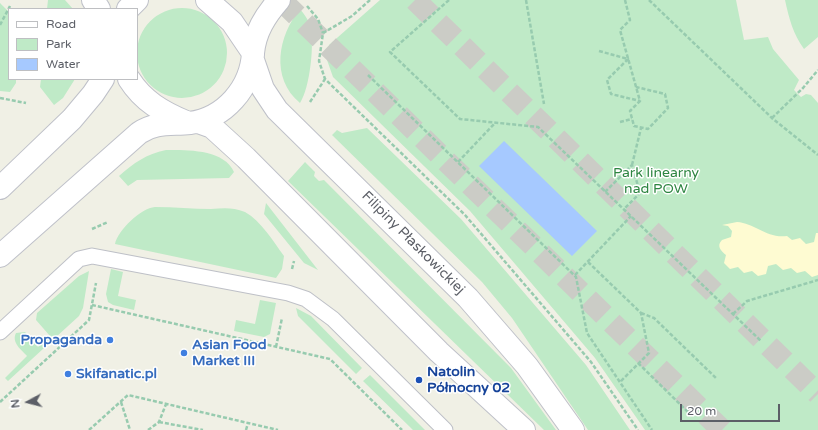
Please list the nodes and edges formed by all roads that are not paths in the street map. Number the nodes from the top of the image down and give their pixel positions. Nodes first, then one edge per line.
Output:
1 (137, 0) edge
2 (207, 0) edge
3 (279, 0) edge
4 (129, 8) edge
5 (253, 56) junction
6 (102, 80) edge
7 (130, 80) edge
8 (193, 122) junction
9 (0, 188) edge
10 (0, 256) edge
11 (0, 332) edge
12 (445, 430) edge
13 (524, 430) edge
14 (573, 430) edge

1 - 4 main road
2 - 5 main road, Filipiny Płaskowickiej
3 - 5 main road
5 - 8 main road
5 - 14 main road, Filipiny Płaskowickiej
6 - 9 main road
7 - 8 main road
8 - 10 main road
8 - 13 main road
11 - 12 lane

